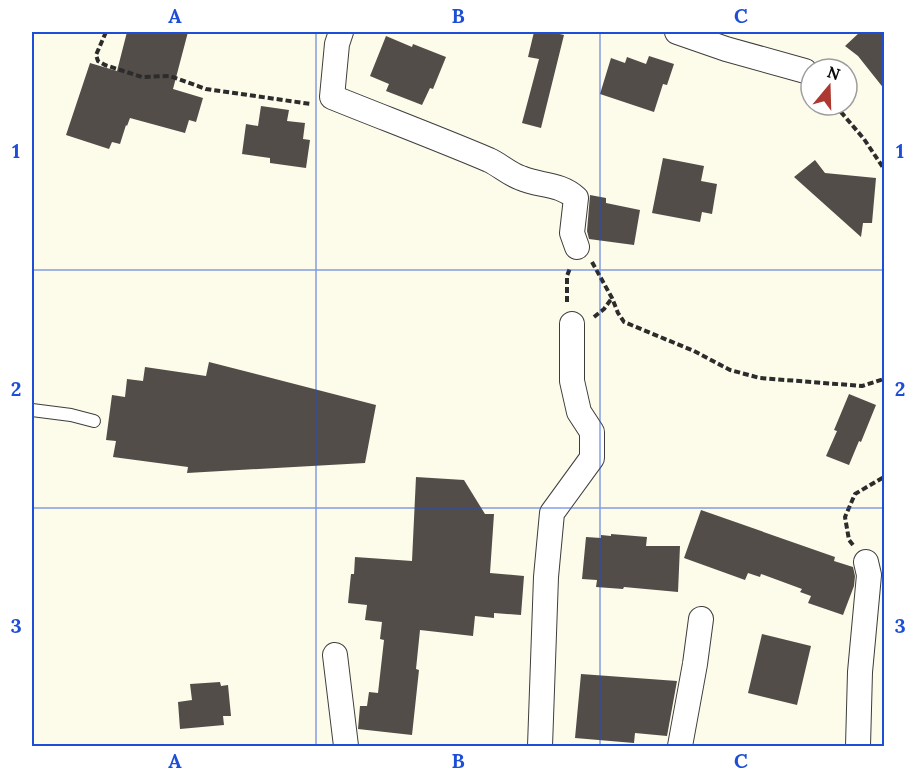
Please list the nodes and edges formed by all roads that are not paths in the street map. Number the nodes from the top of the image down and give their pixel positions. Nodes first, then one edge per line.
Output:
1 (341, 32) edge
2 (677, 32) edge
3 (799, 69) edge
4 (577, 247) road end
5 (573, 324) road end
6 (32, 410) edge
7 (94, 421) dead end
8 (866, 562) road end
9 (700, 619) dead end
10 (335, 655) dead end
11 (346, 747) edge
12 (540, 747) edge
13 (680, 747) edge
14 (858, 747) edge

1 - 4 street
2 - 3 street
5 - 12 street
6 - 7 lane
8 - 14 street
9 - 13 street
10 - 11 street

